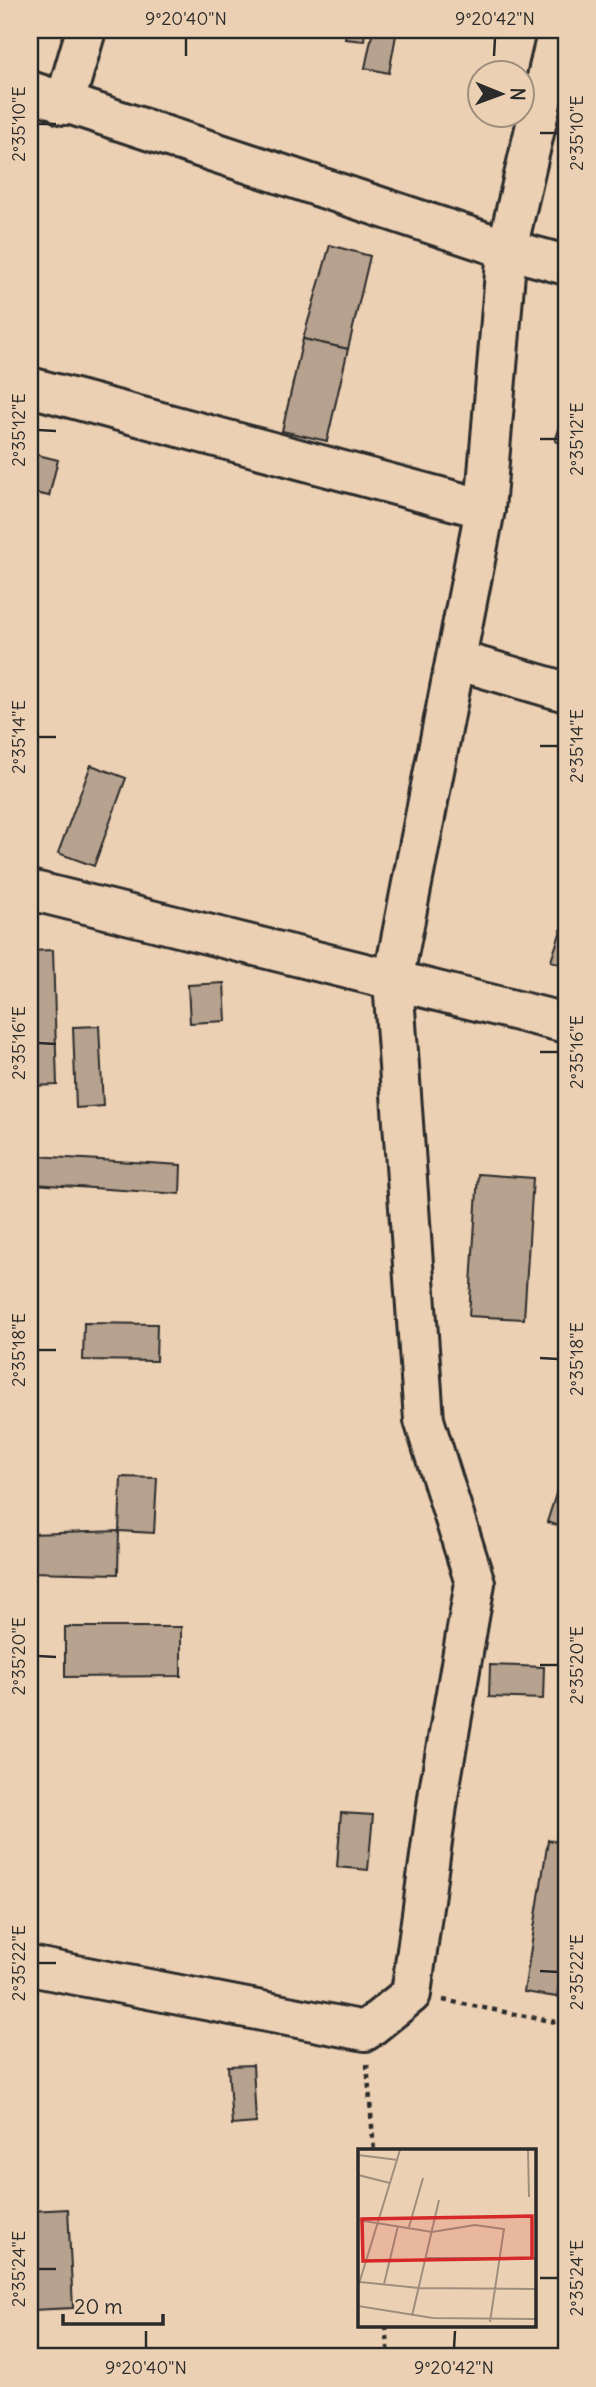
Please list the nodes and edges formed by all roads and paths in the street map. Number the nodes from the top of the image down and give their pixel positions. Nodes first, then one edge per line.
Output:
1 (86, 30) edge
2 (558, 30) edge
3 (47, 98) edge
4 (507, 249) junction
5 (566, 265) edge
6 (30, 387) edge
7 (485, 509) junction
8 (456, 660) junction
9 (566, 692) edge
10 (30, 890) edge
11 (393, 981) junction
12 (566, 1023) edge
13 (30, 1966) edge
14 (411, 1994) junction
15 (566, 2024) edge
16 (365, 2031) junction
17 (374, 2149) edge
18 (386, 2328) edge
19 (389, 2357) edge

1 - 3 street
2 - 4 street
3 - 4 street
4 - 5 street
4 - 7 street
6 - 7 street
7 - 8 street
8 - 9 street
8 - 11 street
10 - 11 street
11 - 12 street
11 - 14 street
13 - 16 street
14 - 15 path
14 - 16 street
16 - 17 path
18 - 19 path

